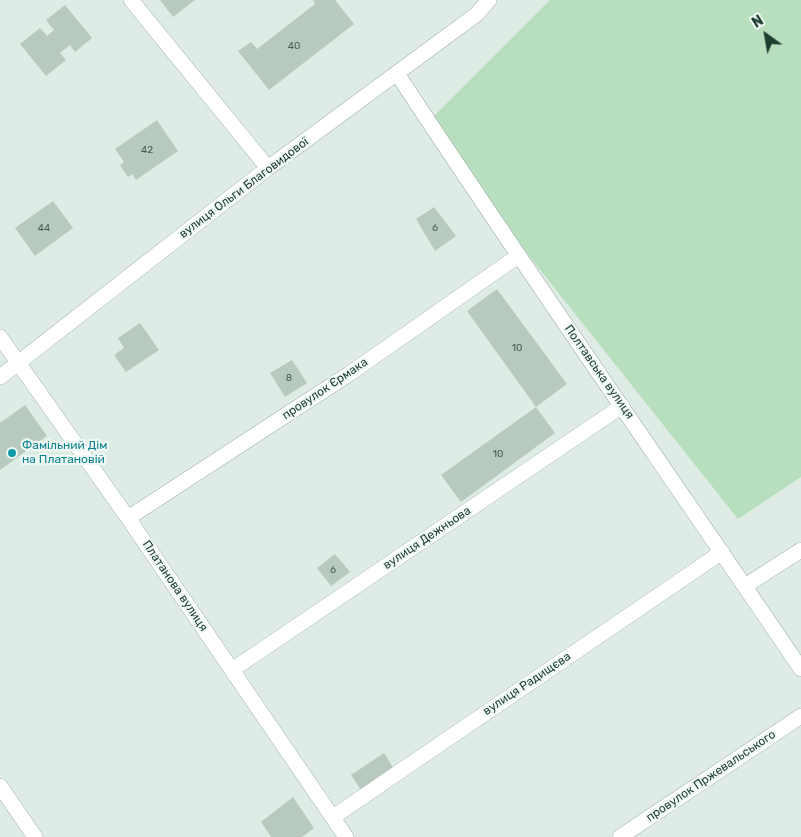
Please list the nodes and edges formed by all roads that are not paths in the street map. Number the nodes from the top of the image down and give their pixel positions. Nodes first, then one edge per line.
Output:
1 (131, 0) edge
2 (489, 0) edge
3 (398, 74) junction
4 (268, 168) junction
5 (518, 256) junction
6 (0, 337) edge
7 (19, 362) junction
8 (0, 377) edge
9 (622, 406) junction
10 (128, 518) junction
11 (801, 550) edge
12 (722, 552) junction
13 (745, 586) junction
14 (801, 669) edge
15 (232, 670) junction
16 (801, 716) edge
17 (0, 786) edge
18 (333, 817) junction
19 (35, 837) edge
20 (346, 837) edge
21 (620, 837) edge

1 - 4 street
2 - 3 street, вулиця Ольги Благовидової
3 - 4 street, вулиця Ольги Благовидової
3 - 5 street, Полтавська вулиця
4 - 7 street, вулиця Ольги Благовидової
5 - 9 street, Полтавська вулиця
5 - 10 street, провулок Єрмака
6 - 7 street, Платанова вулиця
7 - 8 street, вулиця Ольги Благовидової
7 - 10 street, Платанова вулиця
9 - 12 street, Полтавська вулиця
9 - 15 street, вулиця Дежньова
10 - 15 street, Платанова вулиця
11 - 13 street
12 - 13 street, Полтавська вулиця
12 - 18 street, вулиця Радищєва
13 - 14 street, Полтавська вулиця
15 - 18 street, Платанова вулиця
16 - 21 street, провулок Пржевальського
17 - 19 street
18 - 20 street, Платанова вулиця

